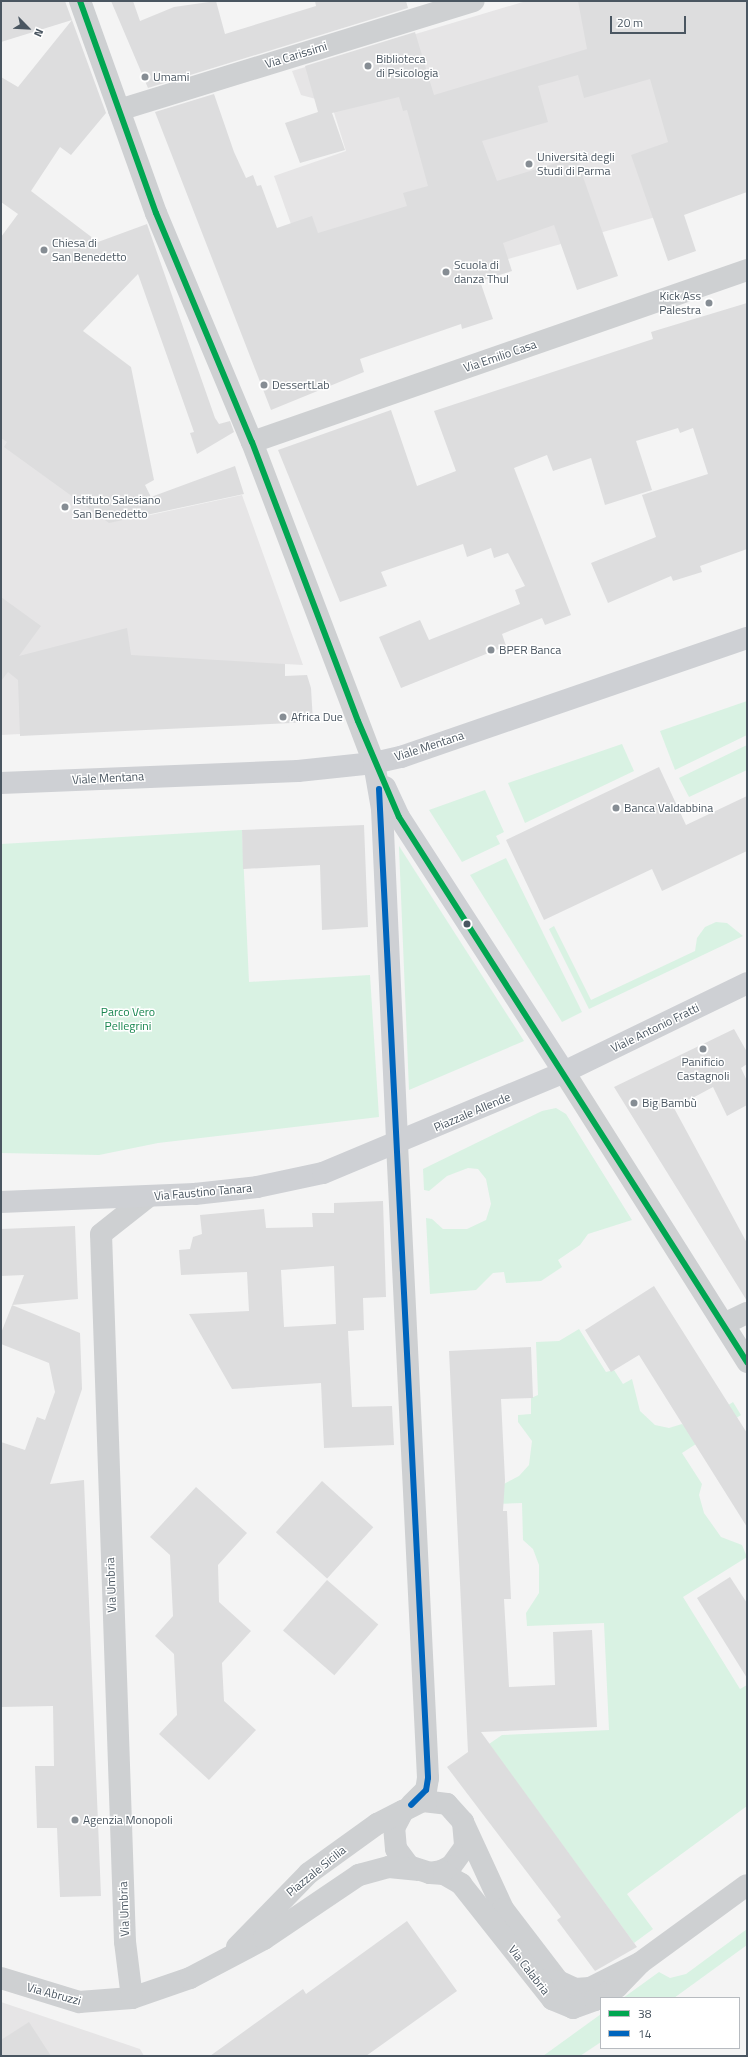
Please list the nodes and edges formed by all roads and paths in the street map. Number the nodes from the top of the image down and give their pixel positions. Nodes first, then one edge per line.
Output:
1 (80, 1) edge
2 (474, 1) edge
3 (118, 110) junction
4 (747, 270) edge
5 (252, 442) junction
6 (747, 638) edge
7 (374, 762) junction
8 (1, 783) edge
9 (747, 983) edge
10 (564, 1072) junction
11 (397, 1144) junction
12 (149, 1196) junction
13 (1, 1202) edge
14 (747, 1313) edge
15 (724, 1324) junction
16 (747, 1362) edge
17 (407, 1808) junction
18 (463, 1822) junction
19 (425, 1872) junction
20 (747, 1885) edge
21 (221, 1961) junction
22 (640, 1963) junction
23 (1, 1978) edge
24 (601, 1997) edge
25 (132, 1998) junction
26 (600, 1998) edge

1 - 3 street
2 - 3 street, Via Carissimi
3 - 5 street
4 - 5 street, Via Emilio Casa
5 - 7 street
6 - 7 main road, Viale Mentana
7 - 8 main road, Viale Mentana
7 - 10 main road
7 - 11 main road
9 - 10 main road, Viale Antonio Fratti
10 - 11 main road, Piazzale Allende
10 - 15 street
11 - 12 main road, Via Faustino Tanara
11 - 17 street
12 - 13 main road, Via Faustino Tanara
12 - 25 street, Via Umbria
14 - 15 street
15 - 16 street
17 - 18 street
17 - 19 street
17 - 21 street, Piazzale Sicilia
18 - 19 street
18 - 22 street, Via Calabria
19 - 21 street, Piazzale Sicilia
19 - 26 street, Via Calabria
20 - 22 street, Via Calabria
21 - 25 street, Piazzale Sicilia
22 - 24 street, Via Calabria
23 - 25 street, Via Abruzzi

